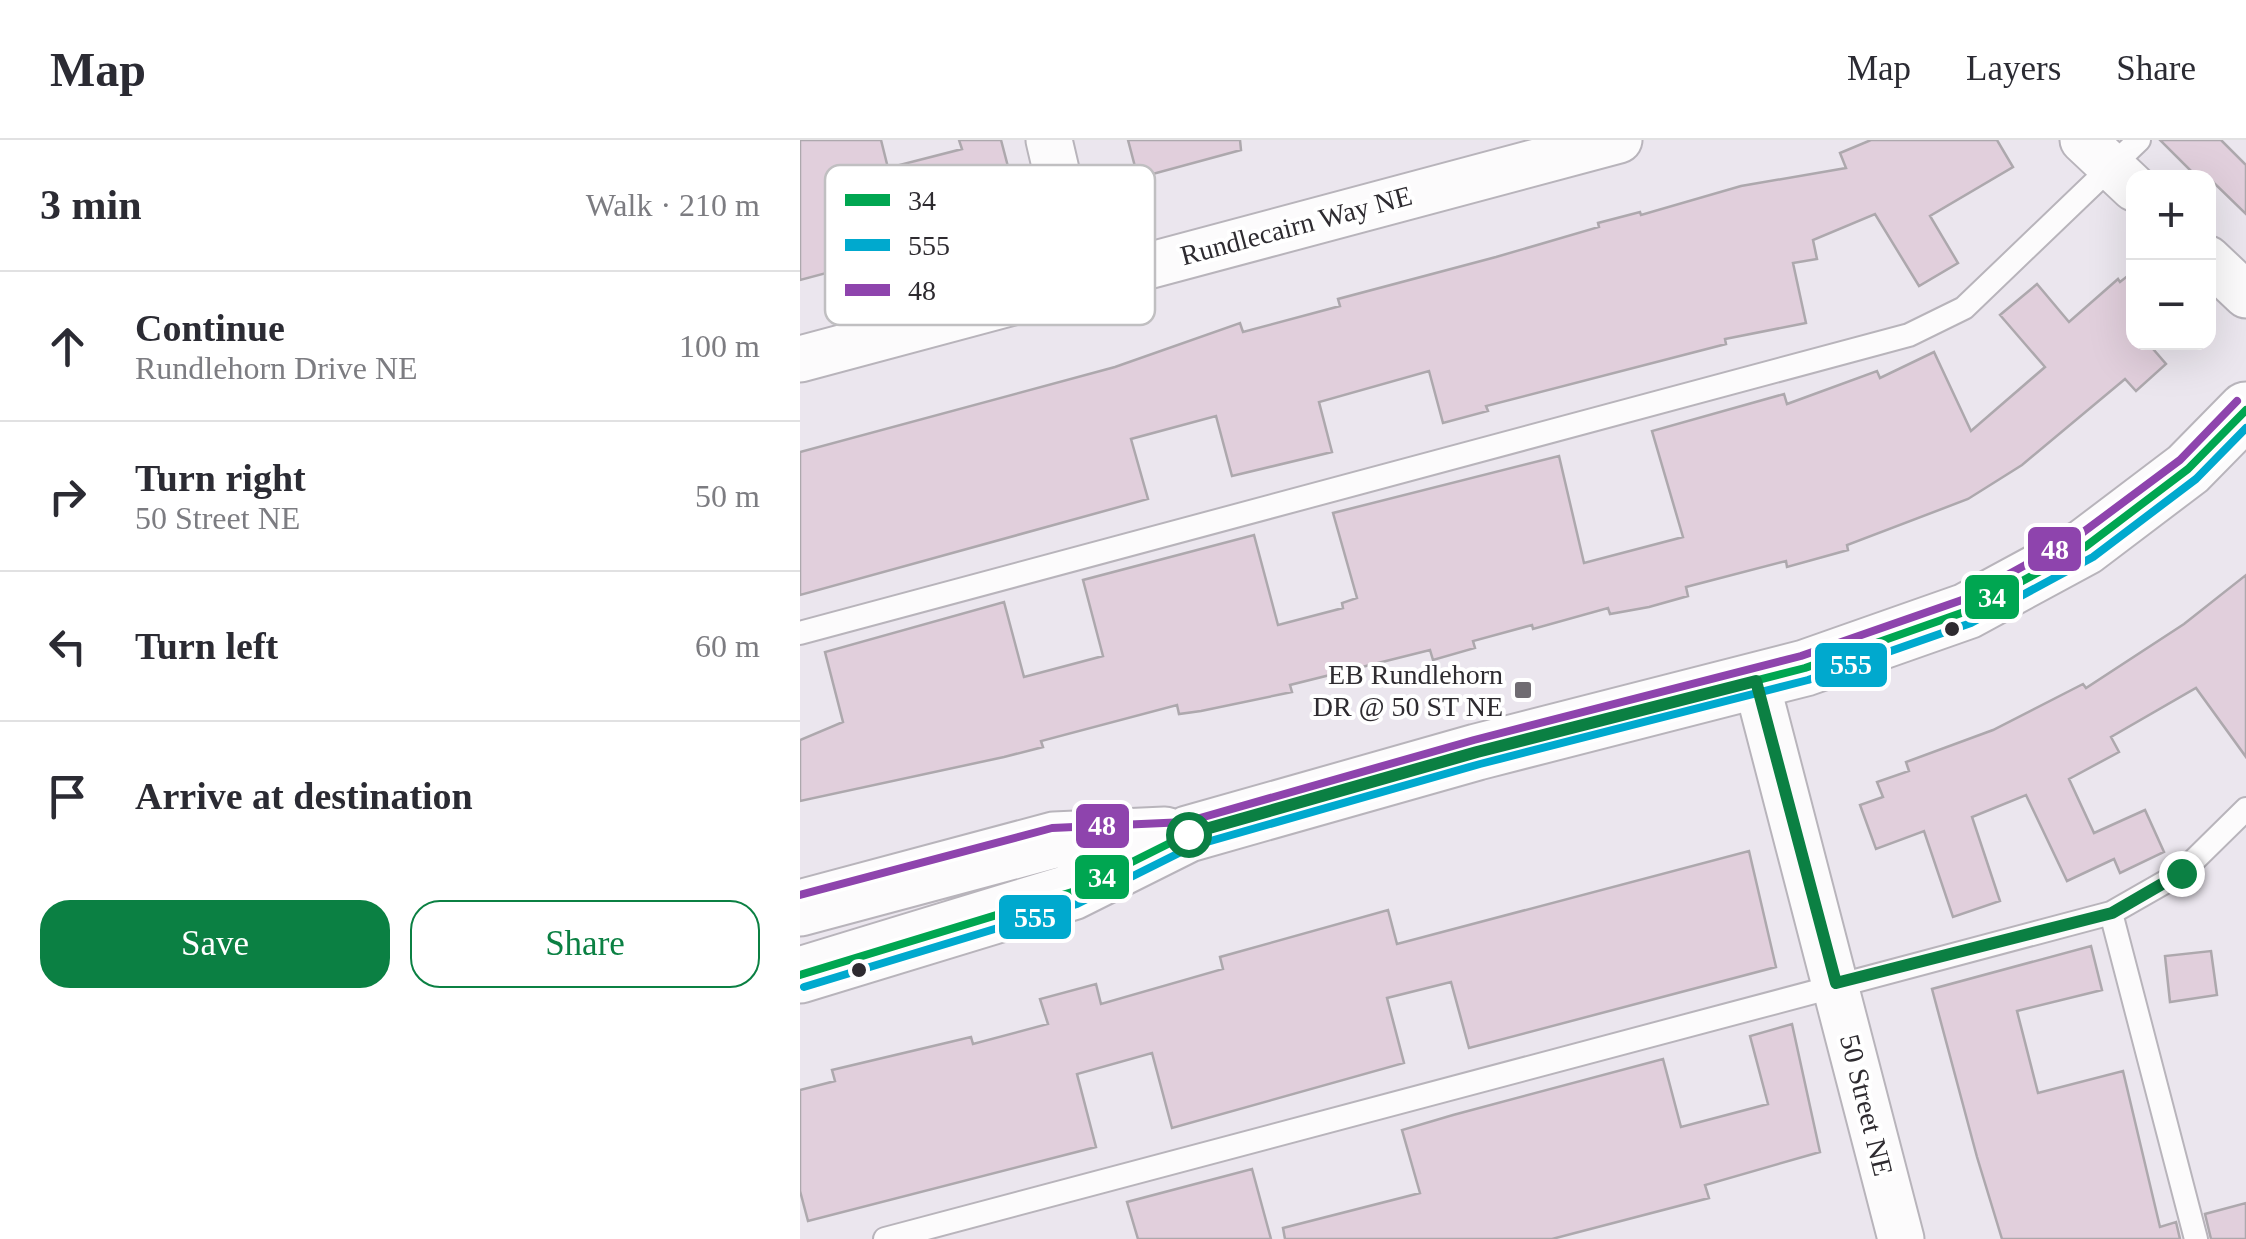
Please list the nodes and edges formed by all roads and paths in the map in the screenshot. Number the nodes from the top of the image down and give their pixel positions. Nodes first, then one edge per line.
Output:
1 (1048, 140) edge
2 (1619, 140) edge
3 (2117, 159) edge
4 (1054, 165) edge
5 (2209, 260) edge
6 (1155, 262) edge
7 (2246, 295) edge
8 (923, 325) edge
9 (800, 359) edge
10 (2246, 410) edge
11 (800, 633) edge
12 (1756, 681) junction
13 (2246, 809) edge
14 (1188, 834) junction
15 (800, 908) edge
16 (2112, 913) junction
17 (800, 975) edge
18 (1836, 983) junction
19 (1889, 1236) edge
20 (886, 1239) edge
21 (2196, 1239) edge

1 - 4 street
2 - 6 street, Rundlecairn Way NE
3 - 11 lane
5 - 7 street
8 - 9 street, Rundlecairn Way NE
10 - 12 street
12 - 14 street
12 - 18 street, 50 Street NE
13 - 16 lane
14 - 15 street
14 - 17 street
16 - 18 lane
16 - 21 lane
18 - 19 street, 50 Street NE
18 - 20 lane

